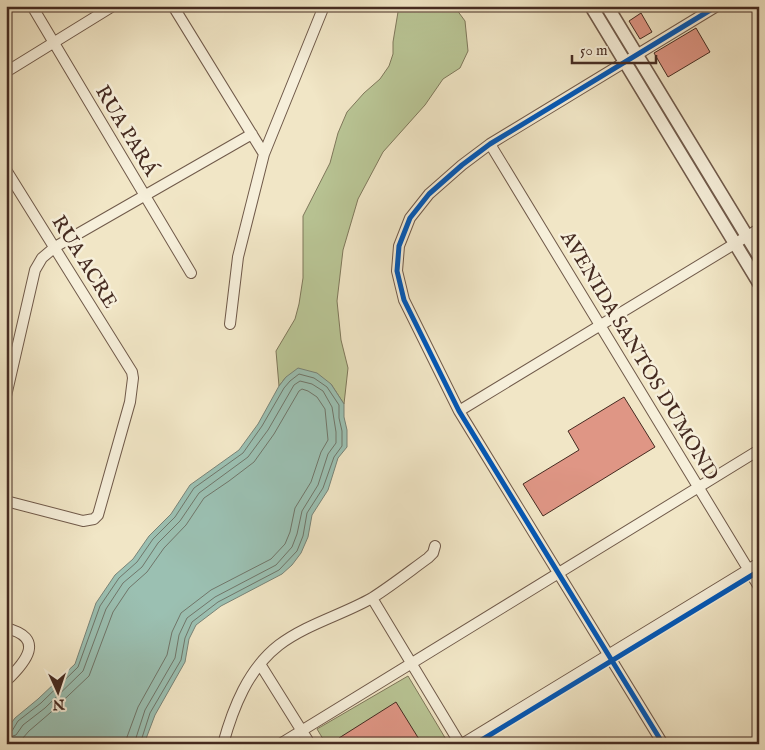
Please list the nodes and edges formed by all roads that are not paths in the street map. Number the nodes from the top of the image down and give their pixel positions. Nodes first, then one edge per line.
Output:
1 (32, 6) edge
2 (113, 6) edge
3 (173, 6) edge
4 (324, 6) edge
5 (591, 6) edge
6 (607, 6) edge
7 (717, 6) edge
8 (54, 43) junction
9 (637, 55) junction
10 (625, 62) junction
11 (6, 72) edge
12 (252, 134) junction
13 (490, 144) junction
14 (264, 154) junction
15 (6, 170) edge
16 (145, 196) junction
17 (759, 229) edge
18 (746, 236) junction
19 (734, 243) junction
20 (55, 247) junction
21 (759, 256) edge
22 (191, 273) dead end
23 (759, 283) edge
24 (230, 324) dead end
25 (600, 325) junction
26 (8, 377) edge
27 (6, 396) edge
28 (459, 411) junction
29 (759, 450) edge
30 (698, 487) junction
31 (6, 501) edge
32 (435, 546) dead end
33 (759, 563) edge
34 (748, 570) junction
35 (558, 573) junction
36 (759, 587) edge
37 (372, 598) junction
38 (6, 628) edge
39 (609, 655) junction
40 (411, 663) junction
41 (260, 664) junction
42 (6, 681) edge
43 (302, 730) junction
44 (223, 744) edge
45 (280, 744) edge
46 (310, 744) edge
47 (461, 744) edge
48 (663, 744) edge

1 - 8 street, RUA PARÁ
2 - 8 street
3 - 12 street
4 - 14 street
5 - 10 street
6 - 9 street
7 - 9 street
8 - 11 street
8 - 16 street, RUA PARÁ
9 - 10 street
9 - 18 street
10 - 13 street
10 - 19 street
12 - 14 street
12 - 16 street
13 - 25 street, AVENIDA SANTOS DUMOND
13 - 28 street
14 - 24 street
15 - 20 street, RUA ACRE
16 - 20 street
16 - 22 street, RUA PARÁ
17 - 18 street
18 - 19 street
18 - 21 street
19 - 23 street
19 - 25 street
20 - 26 street
20 - 31 street, RUA ACRE
25 - 28 street
25 - 30 street, AVENIDA SANTOS DUMOND
26 - 27 street
28 - 35 street
29 - 30 street
30 - 34 street, AVENIDA SANTOS DUMOND
30 - 35 street
32 - 37 street
33 - 34 street
34 - 36 street, AVENIDA SANTOS DUMOND
34 - 39 street
35 - 39 street
35 - 40 street
37 - 40 street
37 - 41 street
38 - 42 street
39 - 47 street
39 - 48 street
40 - 43 street
40 - 47 street
41 - 43 street
41 - 44 street
43 - 45 street
43 - 46 street

